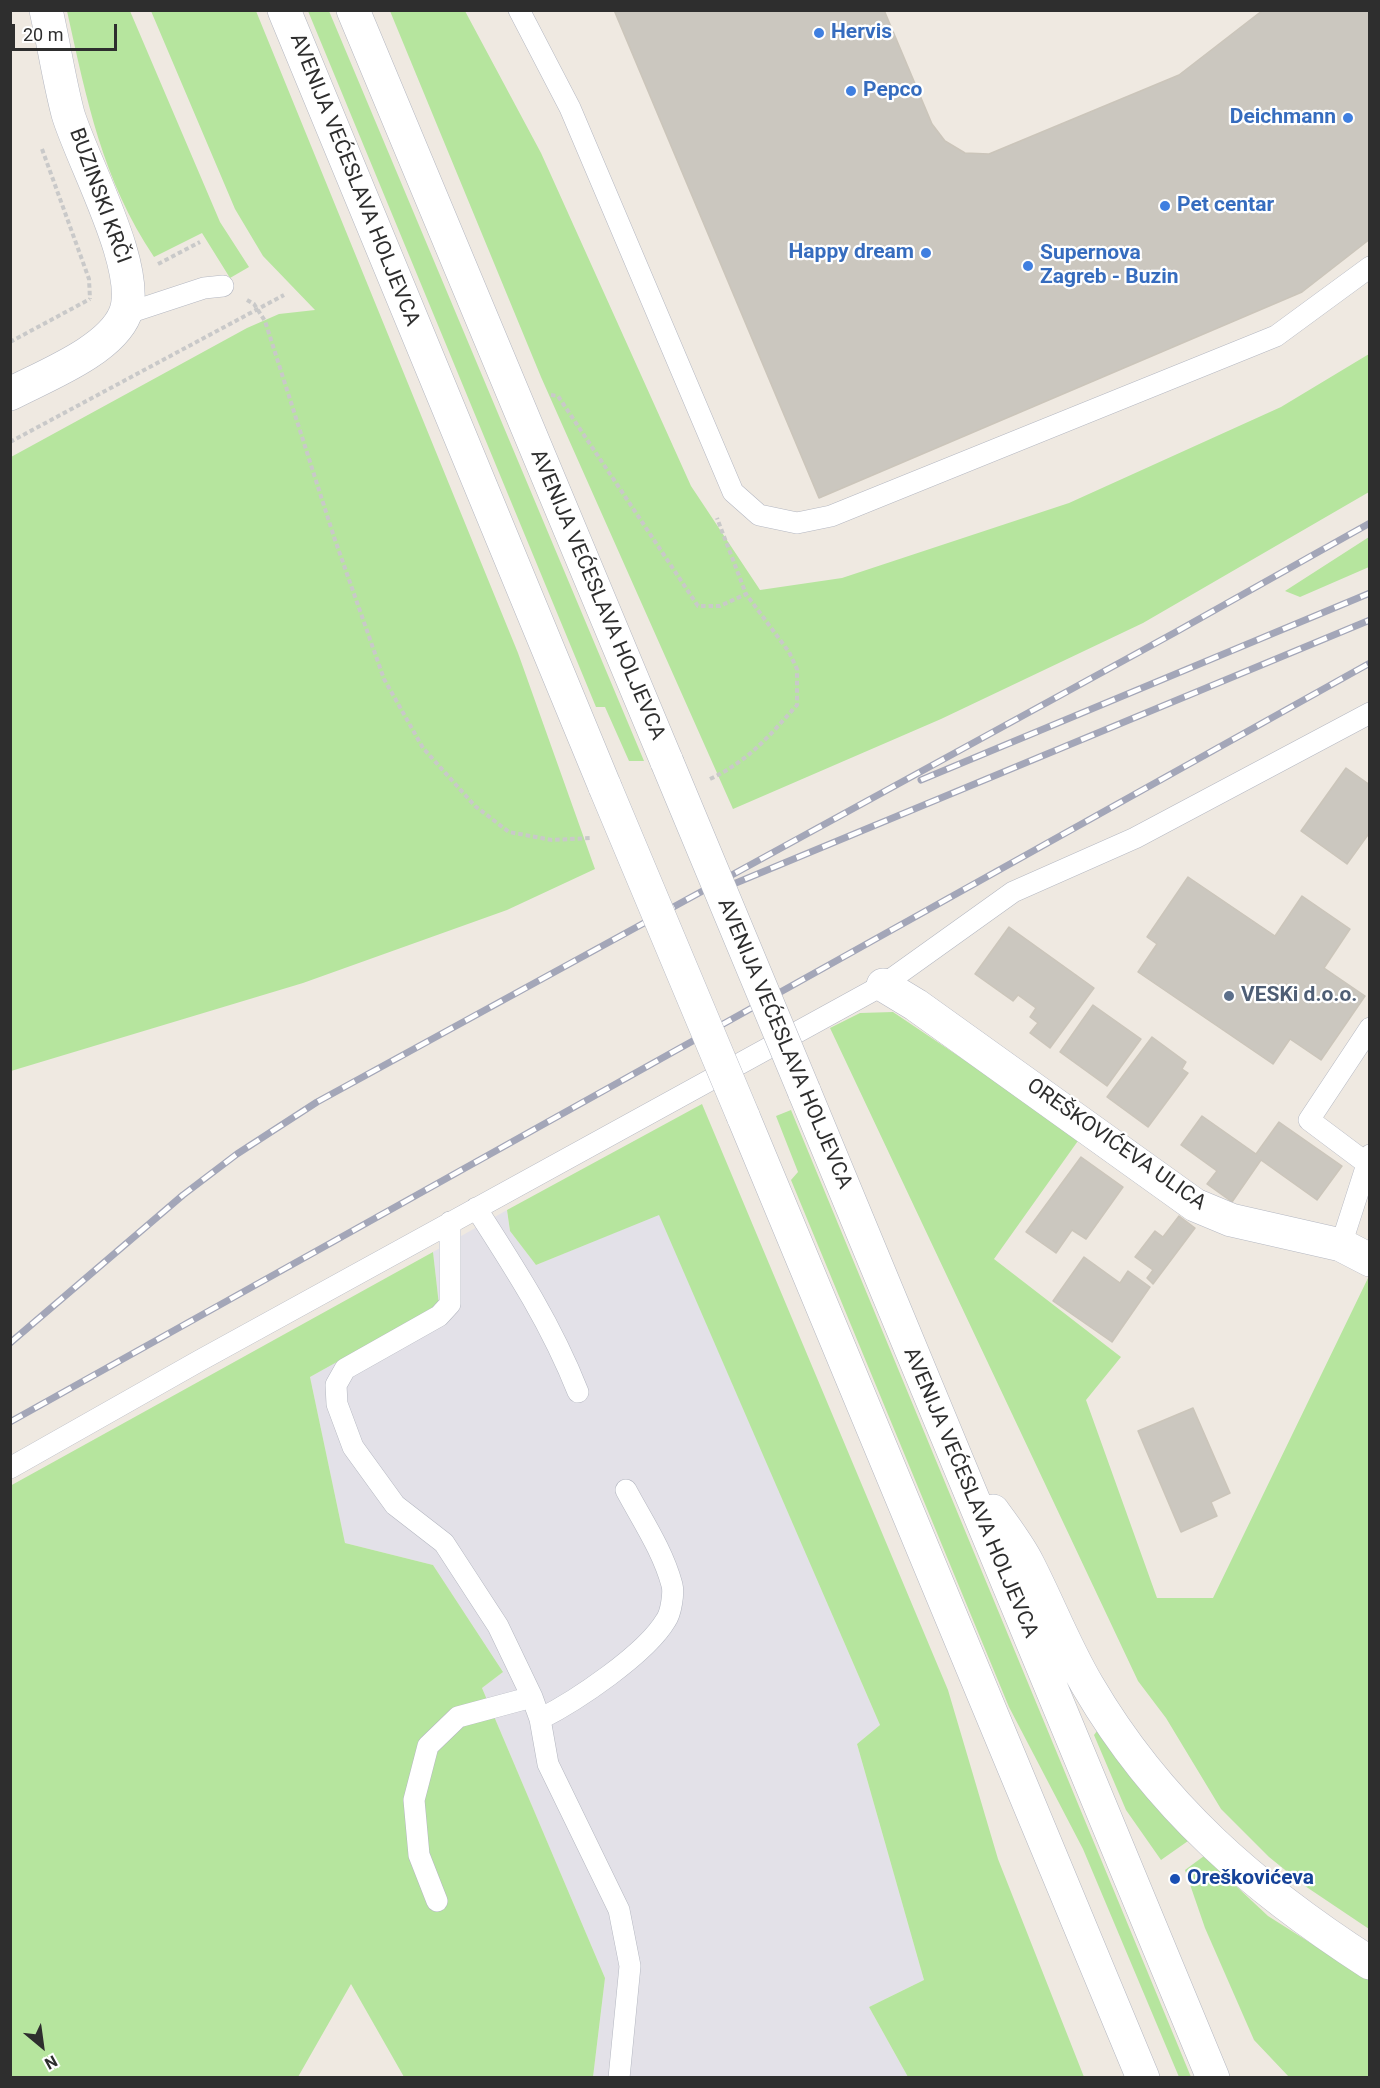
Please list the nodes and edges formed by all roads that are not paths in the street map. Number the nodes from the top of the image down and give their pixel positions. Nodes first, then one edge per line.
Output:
1 (46, 10) edge
2 (284, 10) edge
3 (353, 10) edge
4 (519, 10) edge
5 (1370, 267) edge
6 (223, 286) road end
7 (125, 315) junction
8 (10, 394) edge
9 (1370, 713) edge
10 (883, 985) junction
11 (1370, 1028) edge
12 (1367, 1158) edge
13 (476, 1208) junction
14 (450, 1222) junction
15 (1341, 1245) junction
16 (1370, 1260) edge
17 (578, 1392) dead end
18 (957, 1461) junction
19 (10, 1468) edge
20 (626, 1490) dead end
21 (532, 1698) junction
22 (540, 1719) junction
23 (437, 1901) dead end
24 (1370, 1963) edge
25 (1107, 1993) junction
26 (619, 2078) edge
27 (1117, 2078) edge
28 (1143, 2078) edge
29 (1213, 2078) edge

1 - 7 main road, BUZINSKI KRČI
2 - 25 main road, AVENIJA VEĆESLAVA HOLJEVCA, bridge
3 - 18 main road, AVENIJA VEĆESLAVA HOLJEVCA, bridge
4 - 5 lane
6 - 7 lane
7 - 8 main road
9 - 10 lane
10 - 13 lane
10 - 15 main road, OREŠKOVIĆEVA ULICA
11 - 12 lane
12 - 15 lane
13 - 14 lane
13 - 17 lane
14 - 19 lane
14 - 21 lane
15 - 16 main road, OREŠKOVIĆEVA ULICA
18 - 24 main road
18 - 29 main road, AVENIJA VEĆESLAVA HOLJEVCA
20 - 22 lane
21 - 22 lane
21 - 23 lane
22 - 26 lane
25 - 27 main road
25 - 28 main road, AVENIJA VEĆESLAVA HOLJEVCA

